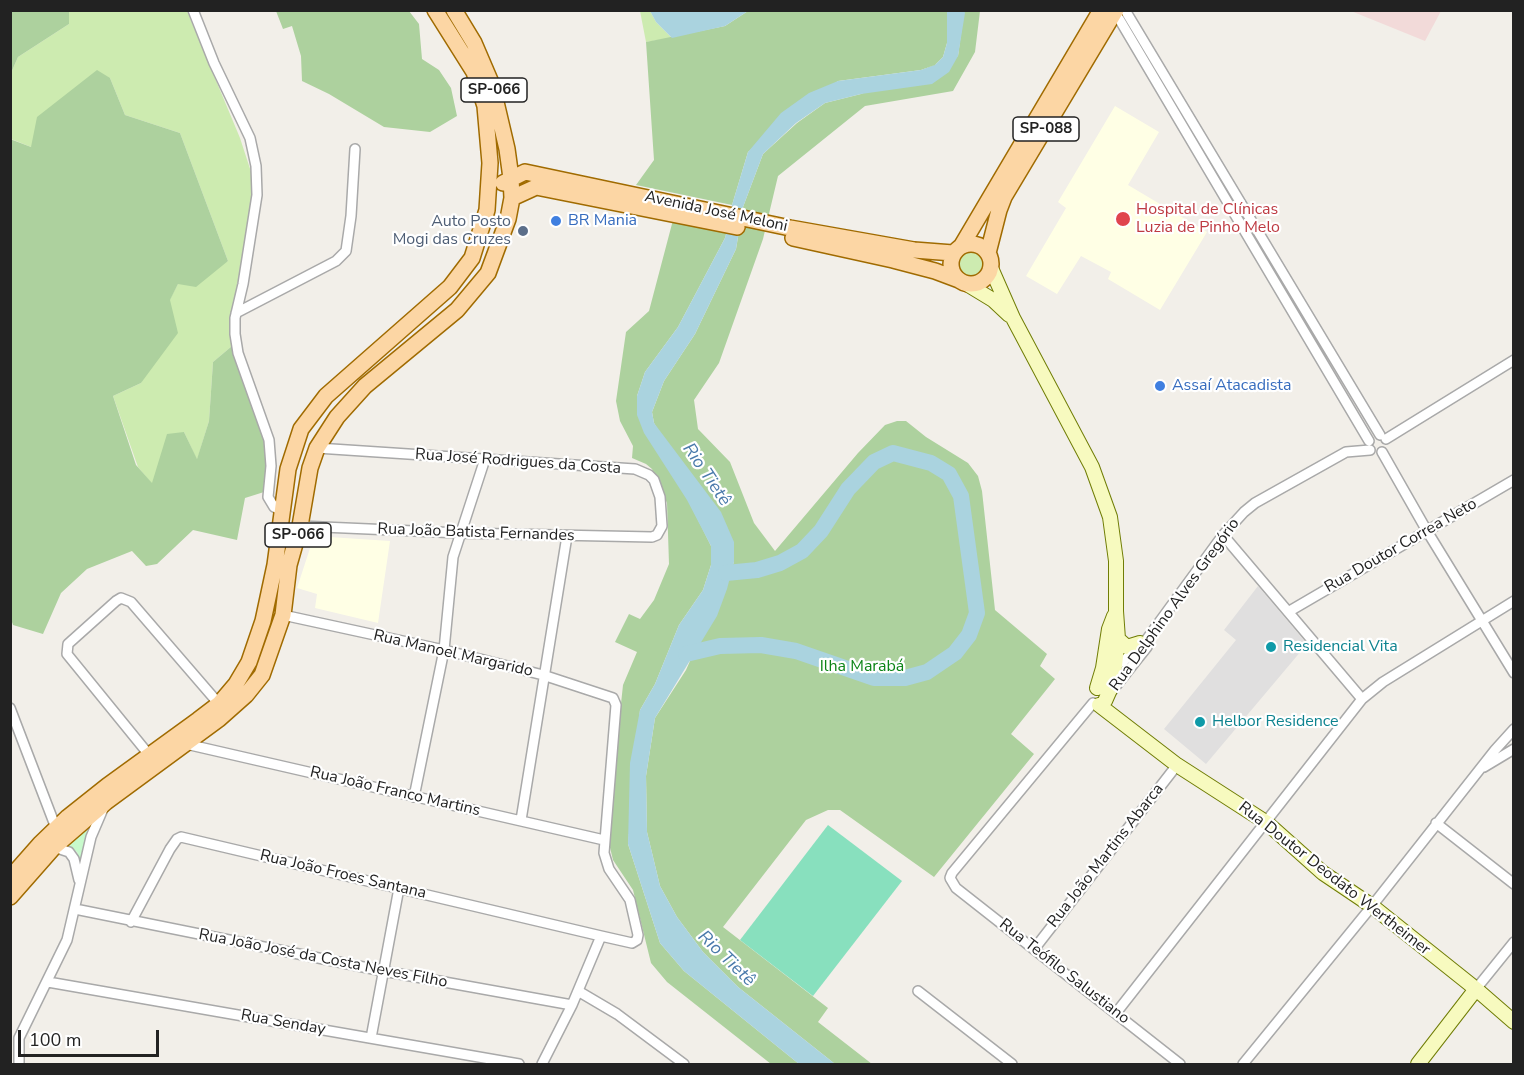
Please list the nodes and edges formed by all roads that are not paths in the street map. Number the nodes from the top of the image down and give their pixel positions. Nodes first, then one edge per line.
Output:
1 (193, 10) edge
2 (435, 10) edge
3 (454, 10) edge
4 (1114, 11) edge
5 (355, 149) dead end
6 (511, 178) junction
7 (488, 198) junction
8 (512, 198) junction
9 (708, 215) junction
10 (788, 232) junction
11 (958, 249) junction
12 (989, 260) junction
13 (962, 282) junction
14 (236, 313) junction
15 (1013, 318) junction
16 (1514, 360) edge
17 (1383, 437) junction
18 (1369, 445) junction
19 (317, 448) junction
20 (1382, 452) junction
21 (485, 459) junction
22 (1514, 480) edge
23 (282, 511) junction
24 (300, 526) junction
25 (1427, 531) junction
26 (460, 533) junction
27 (1223, 535) junction
28 (567, 536) junction
29 (652, 537) joint
30 (1514, 601) edge
31 (1116, 611) junction
32 (1288, 612) junction
33 (283, 615) junction
34 (1482, 620) junction
35 (1118, 639) junction
36 (1143, 641) junction
37 (444, 650) junction
38 (1109, 667) junction
39 (1514, 673) edge
40 (543, 675) junction
41 (1101, 699) junction
42 (1362, 699) junction
43 (219, 704) junction
44 (10, 708) edge
45 (1514, 729) edge
46 (186, 744) junction
47 (1514, 749) edge
48 (150, 756) junction
49 (1178, 765) junction
50 (1482, 768) junction
51 (414, 797) junction
52 (106, 802) junction
53 (521, 820) junction
54 (1267, 823) junction
55 (1436, 823) junction
56 (56, 828) junction
57 (604, 840) junction
58 (54, 847) junction
59 (10, 878) edge
60 (950, 878) joint
61 (1514, 884) edge
62 (79, 887) junction
63 (399, 888) junction
64 (10, 897) edge
65 (1372, 906) junction
66 (75, 909) junction
67 (131, 922) junction
68 (601, 936) junction
69 (1514, 942) edge
70 (1035, 948) junction
71 (383, 971) junction
72 (48, 982) junction
73 (1476, 989) junction
74 (578, 991) junction
75 (918, 991) dead end
76 (572, 1005) junction
77 (1116, 1013) junction
78 (1514, 1023) edge
79 (15, 1036) edge
80 (371, 1038) junction
81 (19, 1065) edge
82 (519, 1065) edge
83 (542, 1065) edge
84 (684, 1065) edge
85 (1012, 1065) edge
86 (1180, 1065) edge
87 (1243, 1065) edge
88 (1418, 1065) edge

1 - 14 street
2 - 7 main road, SP-066
3 - 6 main road, SP-066
4 - 11 main road, SP-088
4 - 12 main road, SP-088
4 - 17 street
4 - 18 street
5 - 14 street
6 - 7 main road
6 - 8 main road, SP-066
6 - 9 main road, Avenida José Meloni
7 - 23 main road, SP-066
8 - 9 main road, Avenida José Meloni
8 - 19 main road, SP-066
9 - 10 main road, Avenida José Meloni
10 - 11 main road, Avenida José Meloni
10 - 13 main road, Avenida José Meloni
11 - 12 main road
11 - 13 main road
12 - 13 main road
12 - 15 street, Avenida José Meloni
13 - 15 street, Avenida José Meloni
14 - 23 street
15 - 31 street, Avenida José Meloni
16 - 17 street
17 - 18 street
17 - 20 street
18 - 20 street
18 - 27 street, Rua Delphino Alves Gregório
19 - 21 street, Rua José Rodrigues da Costa
19 - 24 main road, SP-066
20 - 25 street
21 - 26 street
21 - 29 street, Rua José Rodrigues da Costa
22 - 25 street, Rua Doutor Correa Neto
23 - 43 main road, SP-066
24 - 26 street, Rua João Batista Fernandes
24 - 33 main road, SP-066
25 - 32 street, Rua Doutor Correa Neto
25 - 34 street
26 - 28 street, Rua João Batista Fernandes
26 - 37 street
27 - 32 street
27 - 36 street, Rua Delphino Alves Gregório
28 - 29 street, Rua João Batista Fernandes
28 - 40 street
30 - 34 street
31 - 35 street
31 - 38 street
32 - 42 street
33 - 37 street, Rua Manoel Margarido
33 - 46 main road, SP-066
34 - 39 street
34 - 42 street
35 - 36 street
35 - 38 street
36 - 38 street
36 - 41 street, Rua Delphino Alves Gregório
37 - 40 street, Rua Manoel Margarido
37 - 51 street
38 - 41 street
40 - 53 street
40 - 57 street, Rua Manoel Margarido
41 - 49 street, Rua Doutor Deodato Wertheimer
41 - 60 street, Rua Delphino Alves Gregório
42 - 54 street
43 - 48 main road, SP-066
43 - 48 street
44 - 56 street
45 - 50 street
46 - 51 street, Rua João Franco Martins
46 - 52 main road, SP-066
47 - 50 street
48 - 56 main road, SP-066
49 - 54 street, Rua Doutor Deodato Wertheimer
49 - 70 street, Rua João Martins Abarca
50 - 55 street
51 - 53 street, Rua João Franco Martins
52 - 58 main road, SP-066
52 - 62 street
53 - 57 street, Rua João Franco Martins
54 - 65 street, Rua Doutor Deodato Wertheimer
54 - 77 street
55 - 61 street
55 - 65 street
56 - 59 main road, SP-066
57 - 68 street, Rua João Froes Santana
58 - 62 street
58 - 64 main road, SP-066
60 - 70 street, Rua Teófilo Salustiano
62 - 66 street
63 - 67 street, Rua João Froes Santana
63 - 68 street, Rua João Froes Santana
63 - 71 street
65 - 73 street, Rua Doutor Deodato Wertheimer
65 - 87 street
66 - 67 street, Rua João José da Costa Neves Filho
66 - 72 street
67 - 71 street, Rua João José da Costa Neves Filho
68 - 74 street
69 - 73 street
70 - 77 street, Rua Teófilo Salustiano
71 - 76 street, Rua João José da Costa Neves Filho
71 - 80 street
72 - 79 street
72 - 80 street, Rua Senday
73 - 78 street, Rua Doutor Deodato Wertheimer
73 - 88 street
74 - 76 street
74 - 84 street
75 - 85 street
76 - 83 street
77 - 86 street, Rua Teófilo Salustiano
79 - 81 street
80 - 82 street, Rua Senday

